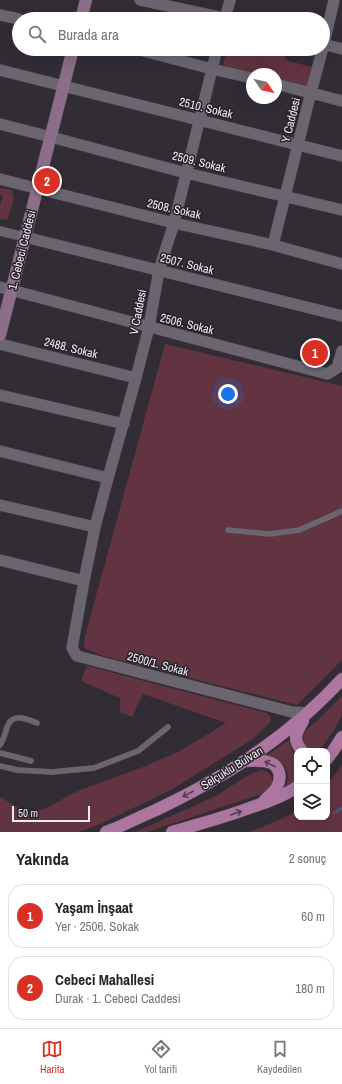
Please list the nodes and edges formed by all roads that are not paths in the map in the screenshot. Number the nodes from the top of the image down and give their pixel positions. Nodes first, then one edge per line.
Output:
1 (86, 0) edge
2 (140, 0) edge
3 (230, 0) edge
4 (334, 0) edge
5 (83, 12) edge
6 (195, 12) edge
7 (228, 12) edge
8 (0, 15) edge
9 (12, 18) edge
10 (330, 18) edge
11 (330, 46) edge
12 (342, 49) edge
13 (71, 56) edge
14 (163, 56) edge
15 (215, 56) edge
16 (321, 56) edge
17 (212, 69) junction
18 (0, 70) edge
19 (246, 77) edge
20 (282, 85) edge
21 (64, 86) junction
22 (311, 92) junction
23 (342, 100) edge
24 (200, 120) junction
25 (0, 124) edge
26 (51, 137) junction
27 (298, 145) junction
28 (342, 156) edge
29 (186, 173) junction
30 (0, 179) edge
31 (38, 189) junction
32 (285, 196) junction
33 (342, 210) edge
34 (174, 223) junction
35 (0, 231) edge
36 (25, 237) junction
37 (273, 245) junction
38 (342, 264) edge
39 (159, 270) junction
40 (6, 289) edge
41 (342, 316) edge
42 (149, 328) junction
43 (0, 336) edge
44 (0, 344) edge
45 (342, 351) edge
46 (136, 378) junction
47 (0, 395) edge
48 (124, 424) junction
49 (0, 451) edge
50 (108, 478) junction
51 (0, 505) edge
52 (342, 510) edge
53 (95, 528) junction
54 (228, 530) dead end
55 (0, 560) edge
56 (84, 581) junction
57 (342, 679) edge
58 (308, 713) junction
59 (37, 723) dead end
60 (168, 727) dead end
61 (342, 737) edge
62 (0, 745) edge
63 (299, 748) edge
64 (328, 748) edge
65 (0, 753) edge
66 (330, 754) edge
67 (31, 761) dead end
68 (246, 761) junction
69 (0, 766) edge
70 (294, 790) edge
71 (260, 804) junction
72 (106, 832) edge
73 (172, 832) edge

1 - 5 main road
2 - 6 street
3 - 7 street
4 - 10 street, Y Caddesi
8 - 9 street
11 - 12 street
13 - 21 main road, 1. Cebeci Caddesi
14 - 17 street
15 - 17 street, V Caddesi
16 - 22 street, Y Caddesi
17 - 19 street
17 - 24 street, V Caddesi
18 - 21 street, 2510. Sokak
20 - 22 street
21 - 24 street, 2510. Sokak
21 - 26 main road, 1. Cebeci Caddesi
22 - 23 street
22 - 27 street, Y Caddesi
24 - 27 street, 2510. Sokak
24 - 29 street, V Caddesi
25 - 26 street, 2509. Sokak
26 - 29 street, 2509. Sokak
26 - 31 main road, 1. Cebeci Caddesi
27 - 28 street, 2510. Sokak
27 - 32 street, Y Caddesi
29 - 32 street, 2509. Sokak
29 - 34 street, V Caddesi
30 - 31 street, 2508. Sokak
31 - 34 street, 2508. Sokak
31 - 36 main road, 1. Cebeci Caddesi
32 - 33 street, 2509. Sokak
32 - 37 street, Y Caddesi
34 - 37 street, 2508. Sokak
34 - 39 street, V Caddesi
35 - 36 street
36 - 39 street, 2507. Sokak
36 - 40 main road, 1. Cebeci Caddesi
37 - 38 street, 2508. Sokak
39 - 41 street, 2507. Sokak
39 - 42 street, V Caddesi
40 - 42 street, 2506. Sokak
40 - 43 main road, 1. Cebeci Caddesi
42 - 45 street, 2506. Sokak
42 - 46 street, V Caddesi
44 - 46 street, 2488. Sokak
46 - 48 street, V Caddesi
47 - 48 street
48 - 50 street, V Caddesi
49 - 50 street
50 - 53 street, V Caddesi
51 - 53 street
52 - 54 lane
53 - 56 street, V Caddesi
55 - 56 street
56 - 58 street, 2500/1. Sokak
57 - 58 main road, Selçuklu Bulvarı
58 - 63 main road
58 - 68 main road, Selçuklu Bulvarı
59 - 62 lane
60 - 69 lane
61 - 64 main road
61 - 66 main road
65 - 67 lane
71 -> 68 main road
68 -> 72 main road, Selçuklu Bulvarı
70 - 71 main road
73 -> 71 main road

